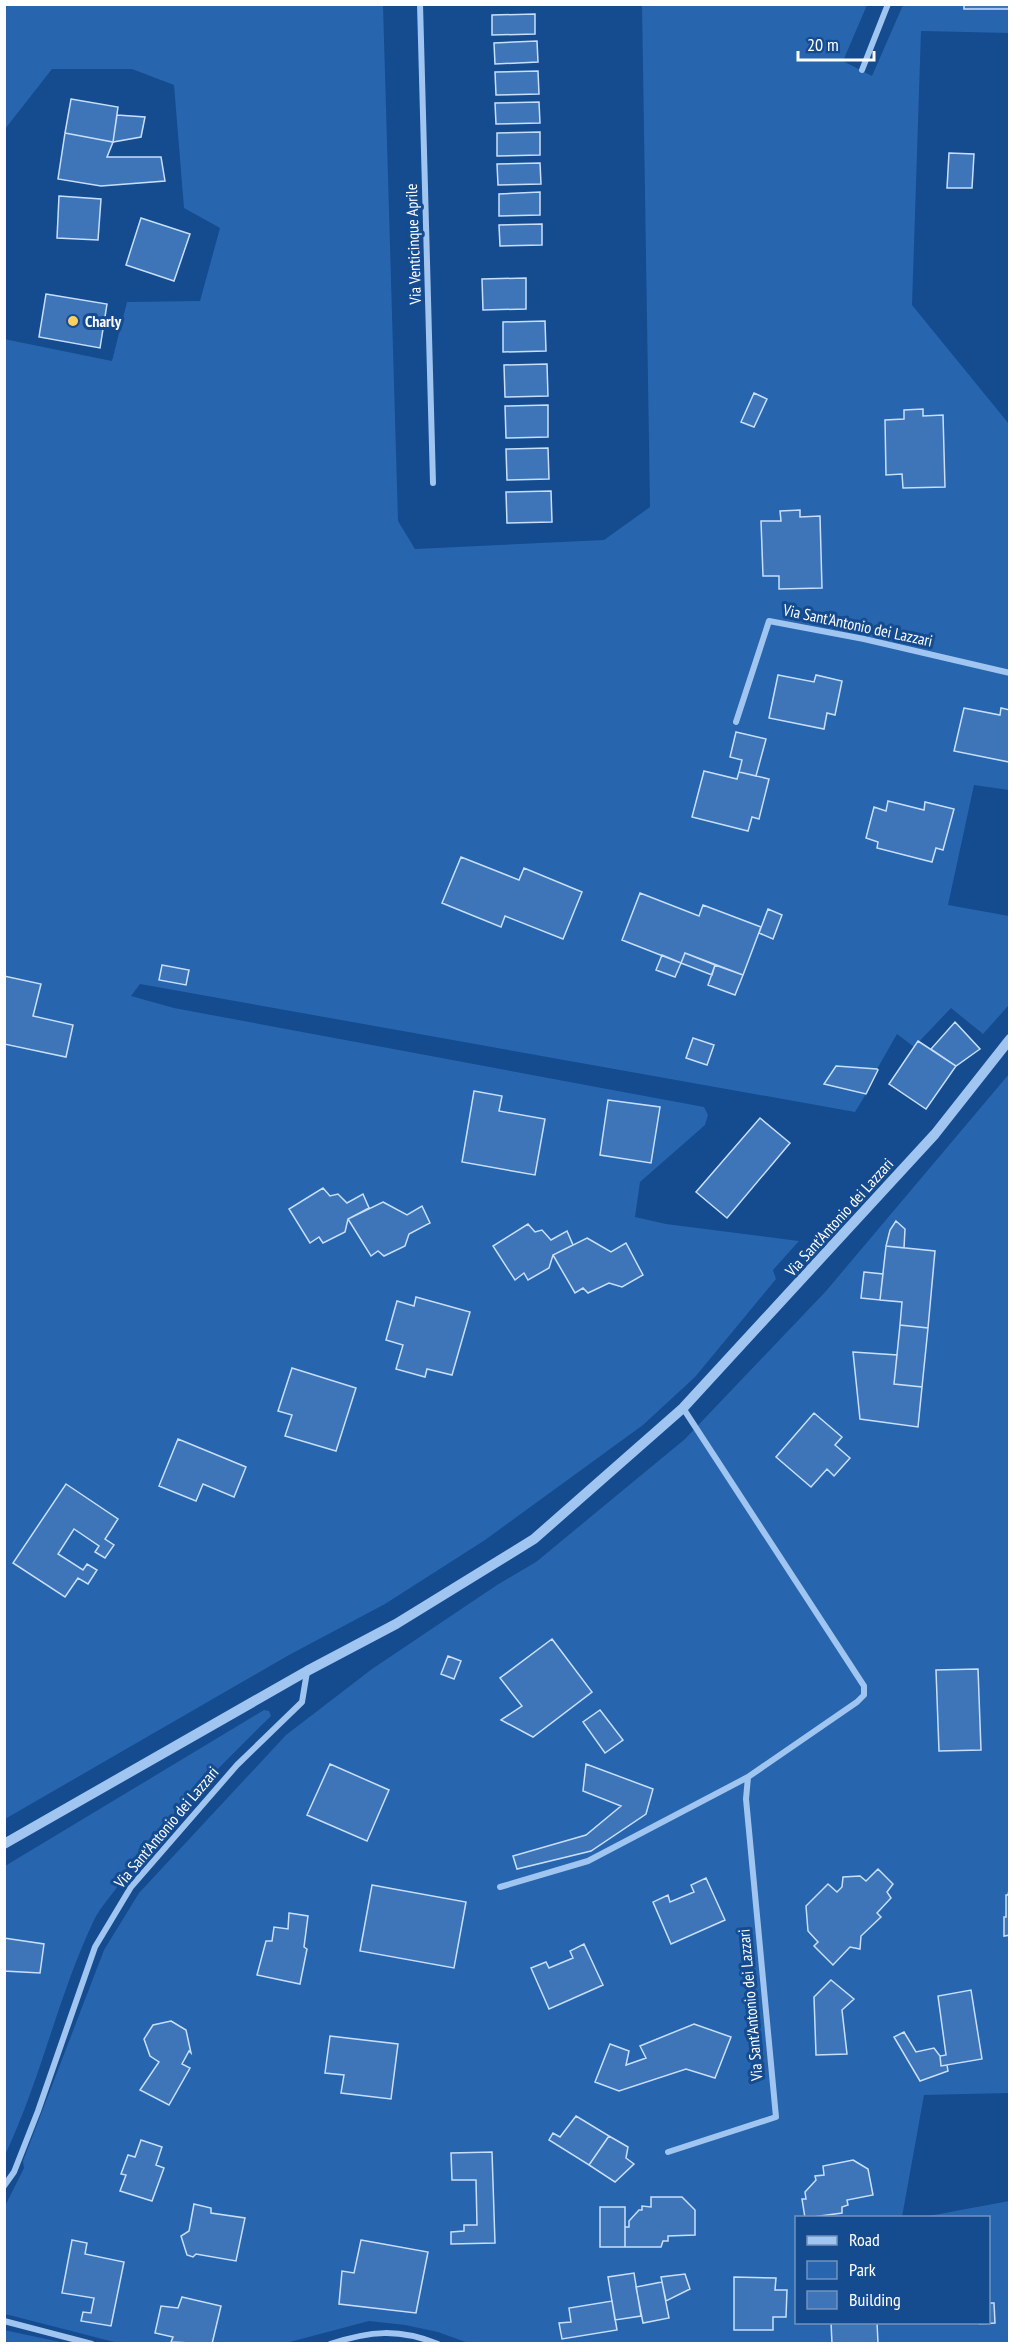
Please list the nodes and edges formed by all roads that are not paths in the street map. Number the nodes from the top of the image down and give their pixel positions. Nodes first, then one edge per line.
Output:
1 (420, 4) edge
2 (888, 4) edge
3 (862, 70) dead end
4 (433, 483) dead end
5 (1010, 674) edge
6 (736, 722) dead end
7 (1010, 1039) edge
8 (683, 1408) junction
9 (307, 1671) junction
10 (748, 1777) junction
11 (4, 1844) edge
12 (500, 1887) dead end
13 (668, 2152) dead end
14 (4, 2186) edge
15 (4, 2321) edge
16 (92, 2343) edge
17 (330, 2343) edge
18 (438, 2343) edge

1 - 4 street, Via Venticinque Aprile
2 - 3 street
5 - 6 street, Via Sant'Antonio dei Lazzari
7 - 8 street, Via Sant'Antonio dei Lazzari
8 - 9 street, Via Sant'Antonio dei Lazzari
8 - 10 street
9 - 11 street, Via Sant'Antonio dei Lazzari
9 - 14 street, Via Sant'Antonio dei Lazzari
10 - 12 street
10 - 13 street, Via Sant'Antonio dei Lazzari
15 - 16 street
17 - 18 street

